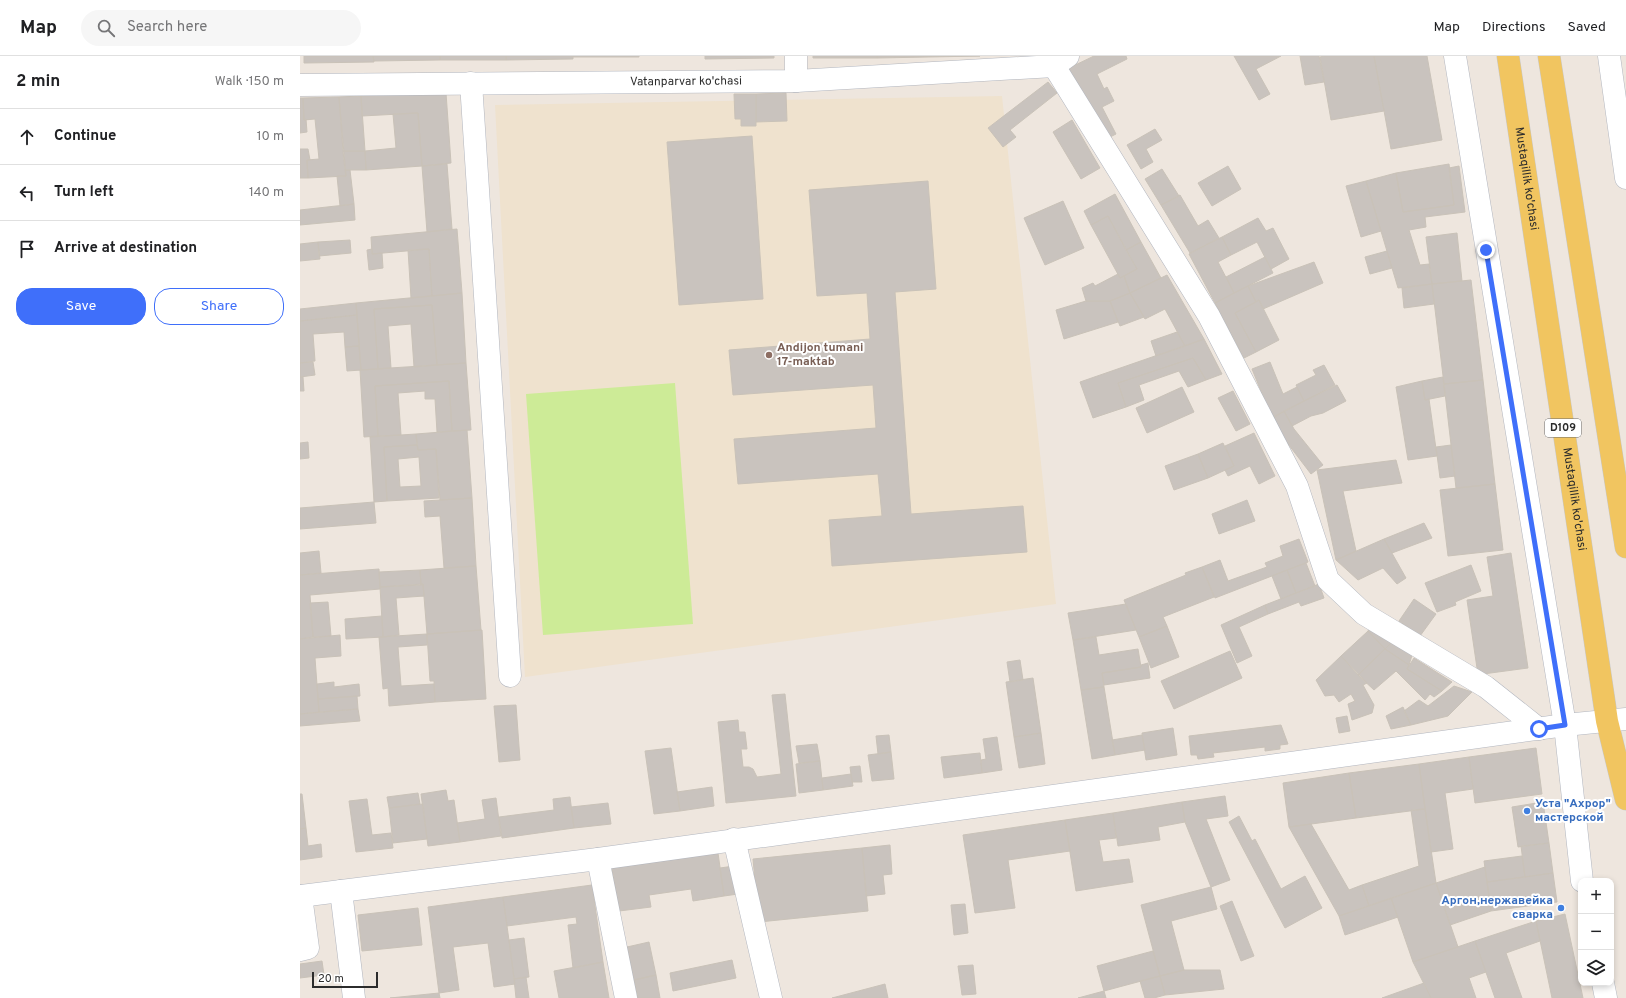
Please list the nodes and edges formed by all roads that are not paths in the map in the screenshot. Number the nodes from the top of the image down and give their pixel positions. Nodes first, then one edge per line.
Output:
1 (796, 56) edge
2 (1455, 56) edge
3 (1508, 56) edge
4 (1549, 56) edge
5 (1609, 56) edge
6 (1061, 61) edge
7 (796, 81) junction
8 (471, 83) junction
9 (300, 85) edge
10 (1626, 178) edge
11 (1626, 547) edge
12 (510, 676) dead end
13 (1617, 720) edge
14 (1565, 725) junction
15 (1539, 729) junction
16 (1626, 799) edge
17 (734, 839) junction
18 (598, 859) junction
19 (1582, 878) edge
20 (341, 891) junction
21 (301, 896) edge
22 (300, 950) edge
23 (1604, 986) edge
24 (354, 998) edge
25 (626, 998) edge
26 (771, 998) edge
27 (1606, 998) edge

1 - 7 street
2 - 14 street
3 - 13 main road, Mustaqillik ko'chasi / D109
4 - 11 main road
5 - 10 street
6 - 7 street, Vatanparvar ko'chasi
6 - 15 street
7 - 8 street, Vatanparvar ko'chasi
8 - 9 street, Vatanparvar ko'chasi
8 - 12 street
13 - 14 street
13 - 16 main road, Mustaqillik ko'chasi / D109
14 - 15 street
14 - 19 street
15 - 17 street
17 - 18 street
17 - 26 street
18 - 20 street
18 - 25 street
20 - 21 street
20 - 24 street
21 - 22 street
23 - 27 street

